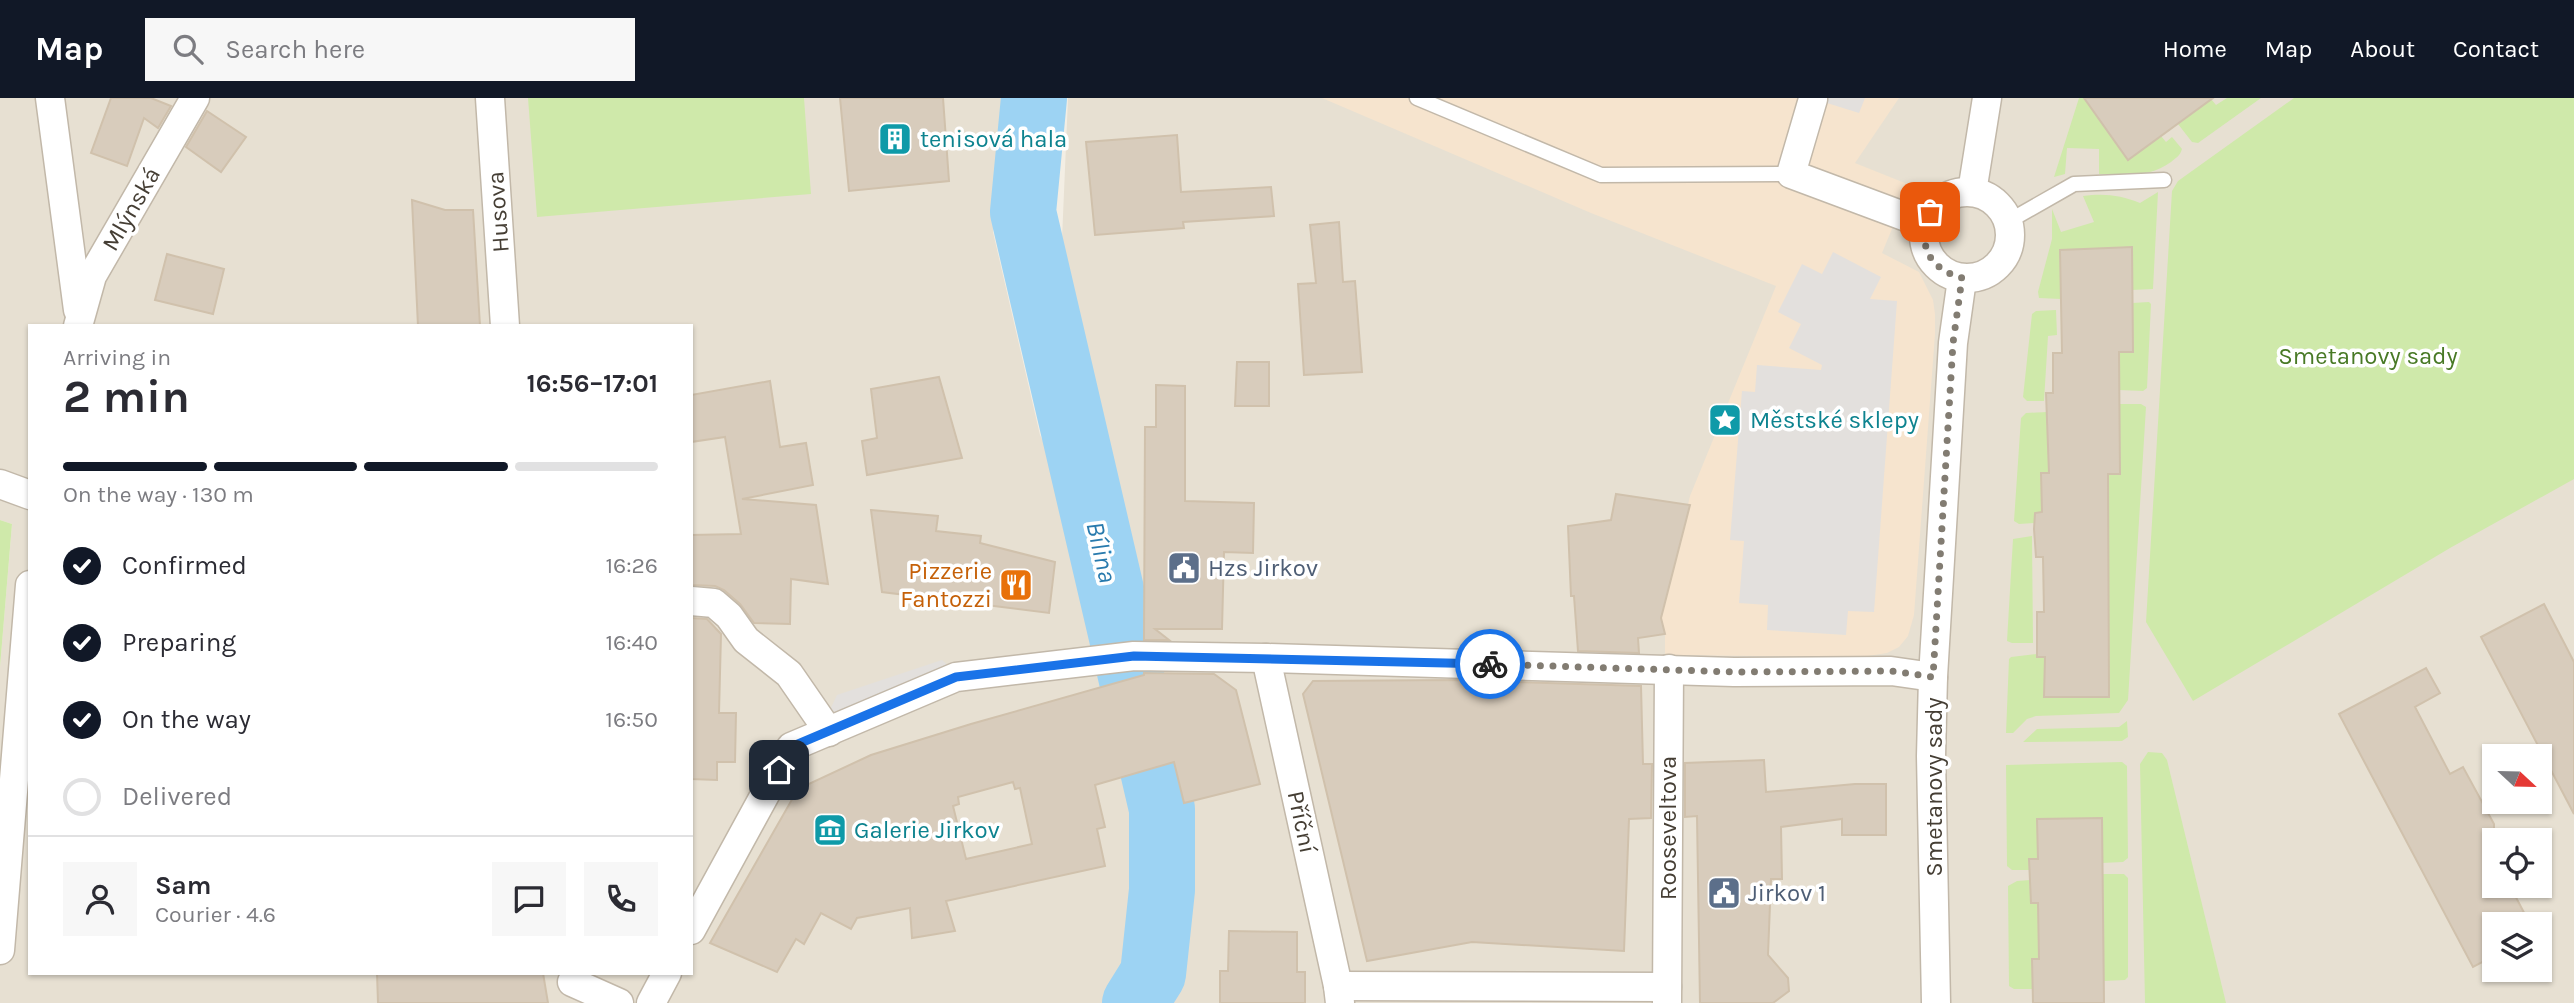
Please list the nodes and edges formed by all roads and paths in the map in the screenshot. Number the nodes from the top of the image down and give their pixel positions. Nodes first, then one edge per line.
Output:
1 (50, 98) edge
2 (195, 98) edge
3 (490, 98) edge
4 (1417, 98) edge
5 (1987, 98) edge
6 (1813, 99) edge
7 (1791, 174) junction
8 (2164, 180) dead end
9 (1972, 192) junction
10 (2009, 221) junction
11 (1925, 224) junction
12 (1962, 278) junction
13 (79, 323) edge
14 (505, 324) edge
15 (0, 484) edge
16 (28, 494) edge
17 (693, 601) edge
18 (28, 609) edge
19 (1266, 658) junction
20 (1669, 670) junction
21 (1933, 677) junction
22 (829, 732) junction
23 (693, 926) edge
24 (0, 950) edge
25 (666, 975) edge
26 (573, 986) edge
27 (1339, 995) edge
28 (1667, 995) edge
29 (620, 1003) edge
30 (651, 1003) edge
31 (1936, 1003) edge

1 - 13 street
2 - 13 street, Mlýnská
3 - 14 street, Husova
4 - 7 lane
5 - 9 street
6 - 7 street
7 - 11 street
8 - 10 lane
9 - 10 street
9 - 11 street
10 - 12 street
11 - 12 street
12 - 21 street, Smetanovy sady
15 - 16 street
17 - 22 street
18 - 24 street
19 - 20 street
19 - 22 street
19 - 27 street, Příční
20 - 21 street
20 - 28 street, Rooseveltova
21 - 31 street, Smetanovy sady
22 - 23 street
25 - 30 street
26 - 29 street
27 - 28 street

